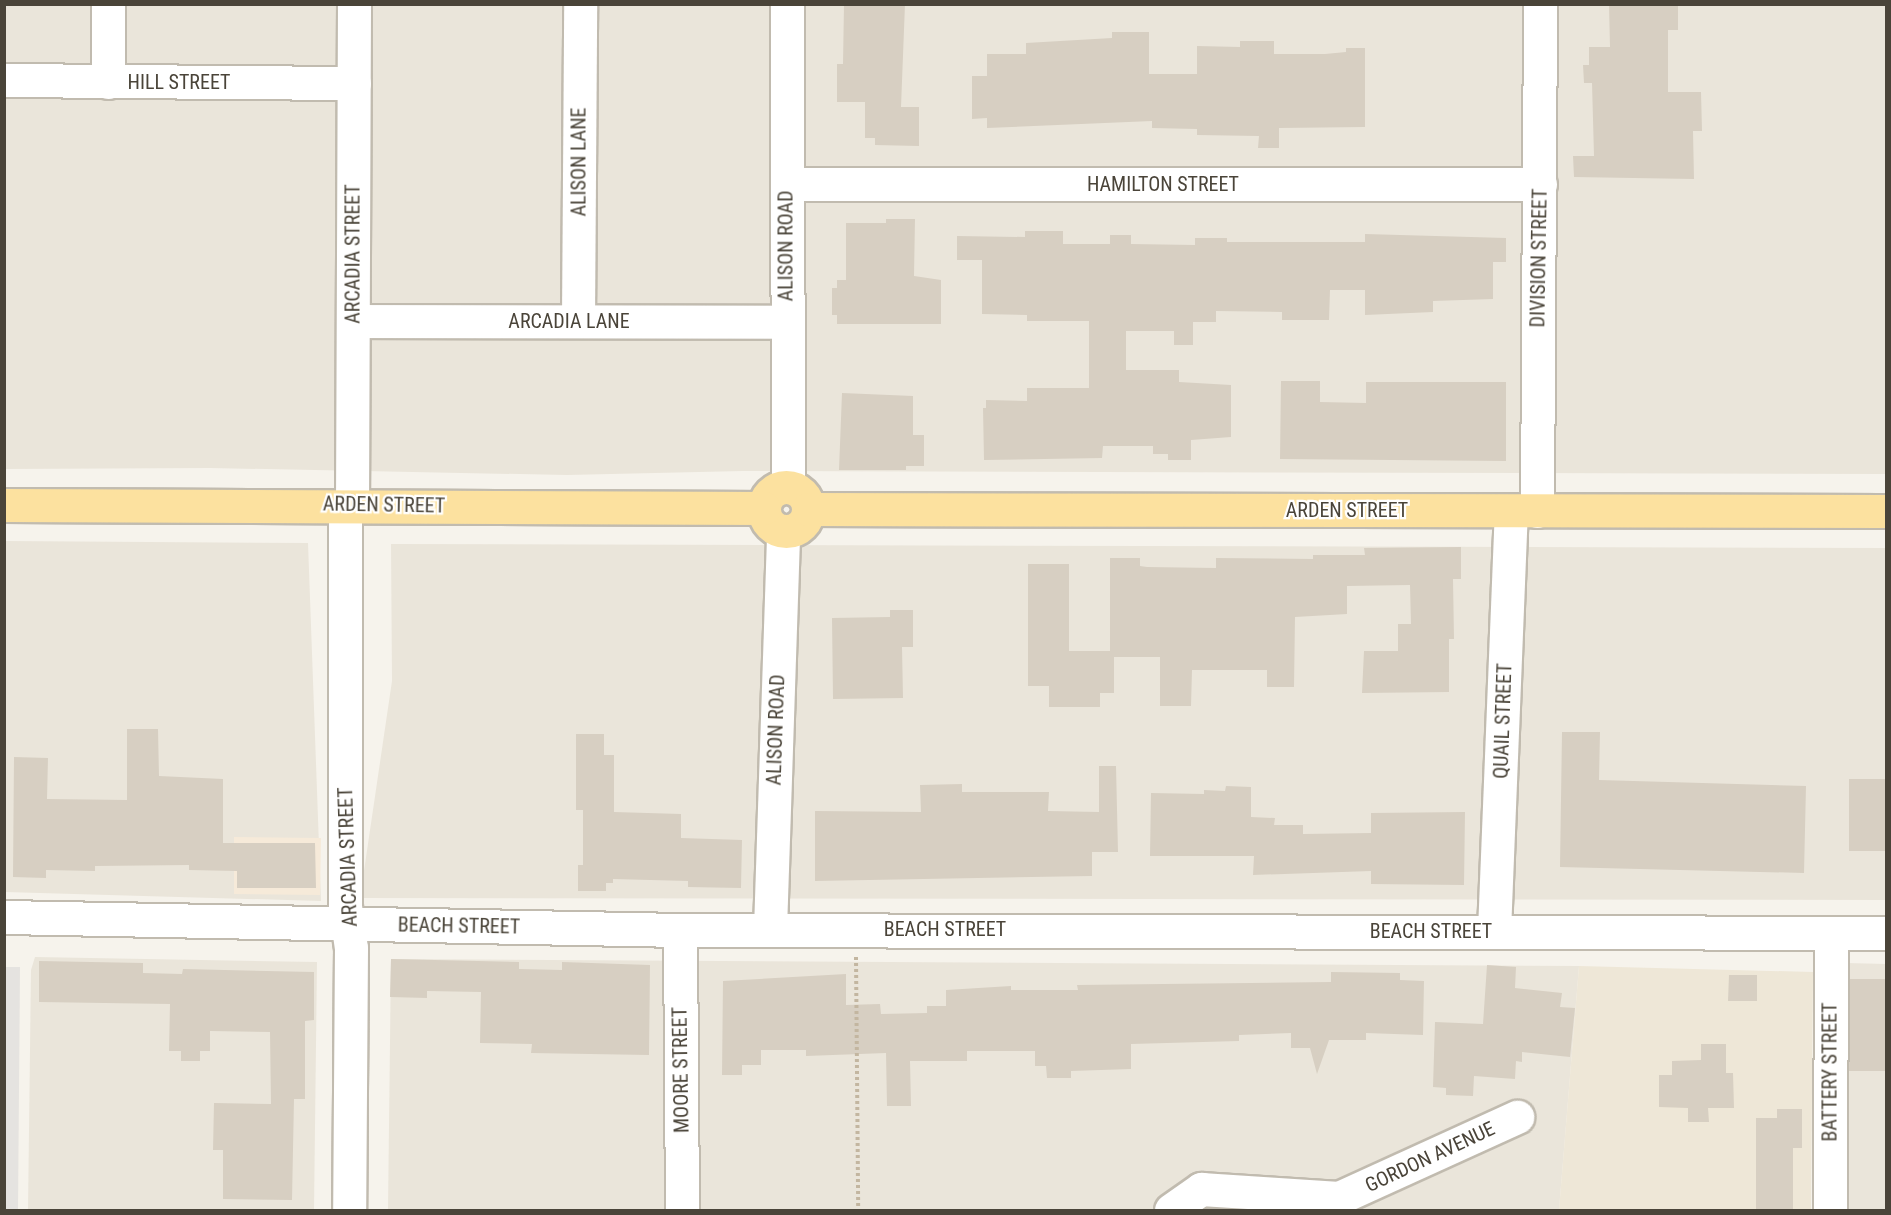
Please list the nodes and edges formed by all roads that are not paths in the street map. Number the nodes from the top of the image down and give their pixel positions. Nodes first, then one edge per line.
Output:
1 (108, 4) edge
2 (354, 4) edge
3 (579, 4) edge
4 (787, 4) edge
5 (1540, 4) edge
6 (4, 80) edge
7 (108, 82) junction
8 (354, 83) junction
9 (787, 184) junction
10 (1540, 184) junction
11 (578, 320) junction
12 (353, 321) junction
13 (786, 322) junction
14 (798, 498) junction
15 (349, 504) junction
16 (4, 505) edge
17 (1524, 511) junction
18 (1887, 511) edge
19 (773, 520) junction
20 (4, 917) edge
21 (349, 925) junction
22 (770, 929) junction
23 (680, 930) junction
24 (1494, 932) junction
25 (1831, 933) junction
26 (1887, 933) edge
27 (1517, 1117) dead end
28 (349, 1210) edge
29 (682, 1210) edge
30 (1171, 1210) edge
31 (1830, 1210) edge

1 - 7 street
2 - 8 street, ARCADIA STREET
3 - 11 street, ALISON LANE
4 - 9 street, ALISON ROAD
5 - 10 street, DIVISION STREET
6 - 7 street, HILL STREET
7 - 8 street, HILL STREET
8 - 12 street, ARCADIA STREET
9 - 10 street, HAMILTON STREET
9 - 13 street, ALISON ROAD
10 - 17 street, DIVISION STREET
11 - 12 street, ARCADIA LANE
11 - 13 street, ARCADIA LANE
12 - 15 street, ARCADIA STREET
13 - 14 street, ALISON ROAD
14 - 17 main road, ARDEN STREET
14 - 19 main road
15 - 16 main road, ARDEN STREET
15 - 19 main road, ARDEN STREET
15 - 21 street, ARCADIA STREET
17 - 18 main road, ARDEN STREET
17 - 24 street, QUAIL STREET
19 - 22 street, ALISON ROAD
20 - 21 street, BEACH STREET
21 - 23 street, BEACH STREET
21 - 28 street, ARCADIA STREET
22 - 23 street, BEACH STREET
22 - 24 street, BEACH STREET
23 - 29 street, MOORE STREET
24 - 25 street, BEACH STREET
25 - 26 street, BEACH STREET
25 - 31 street, BATTERY STREET
27 - 30 street, GORDON AVENUE

